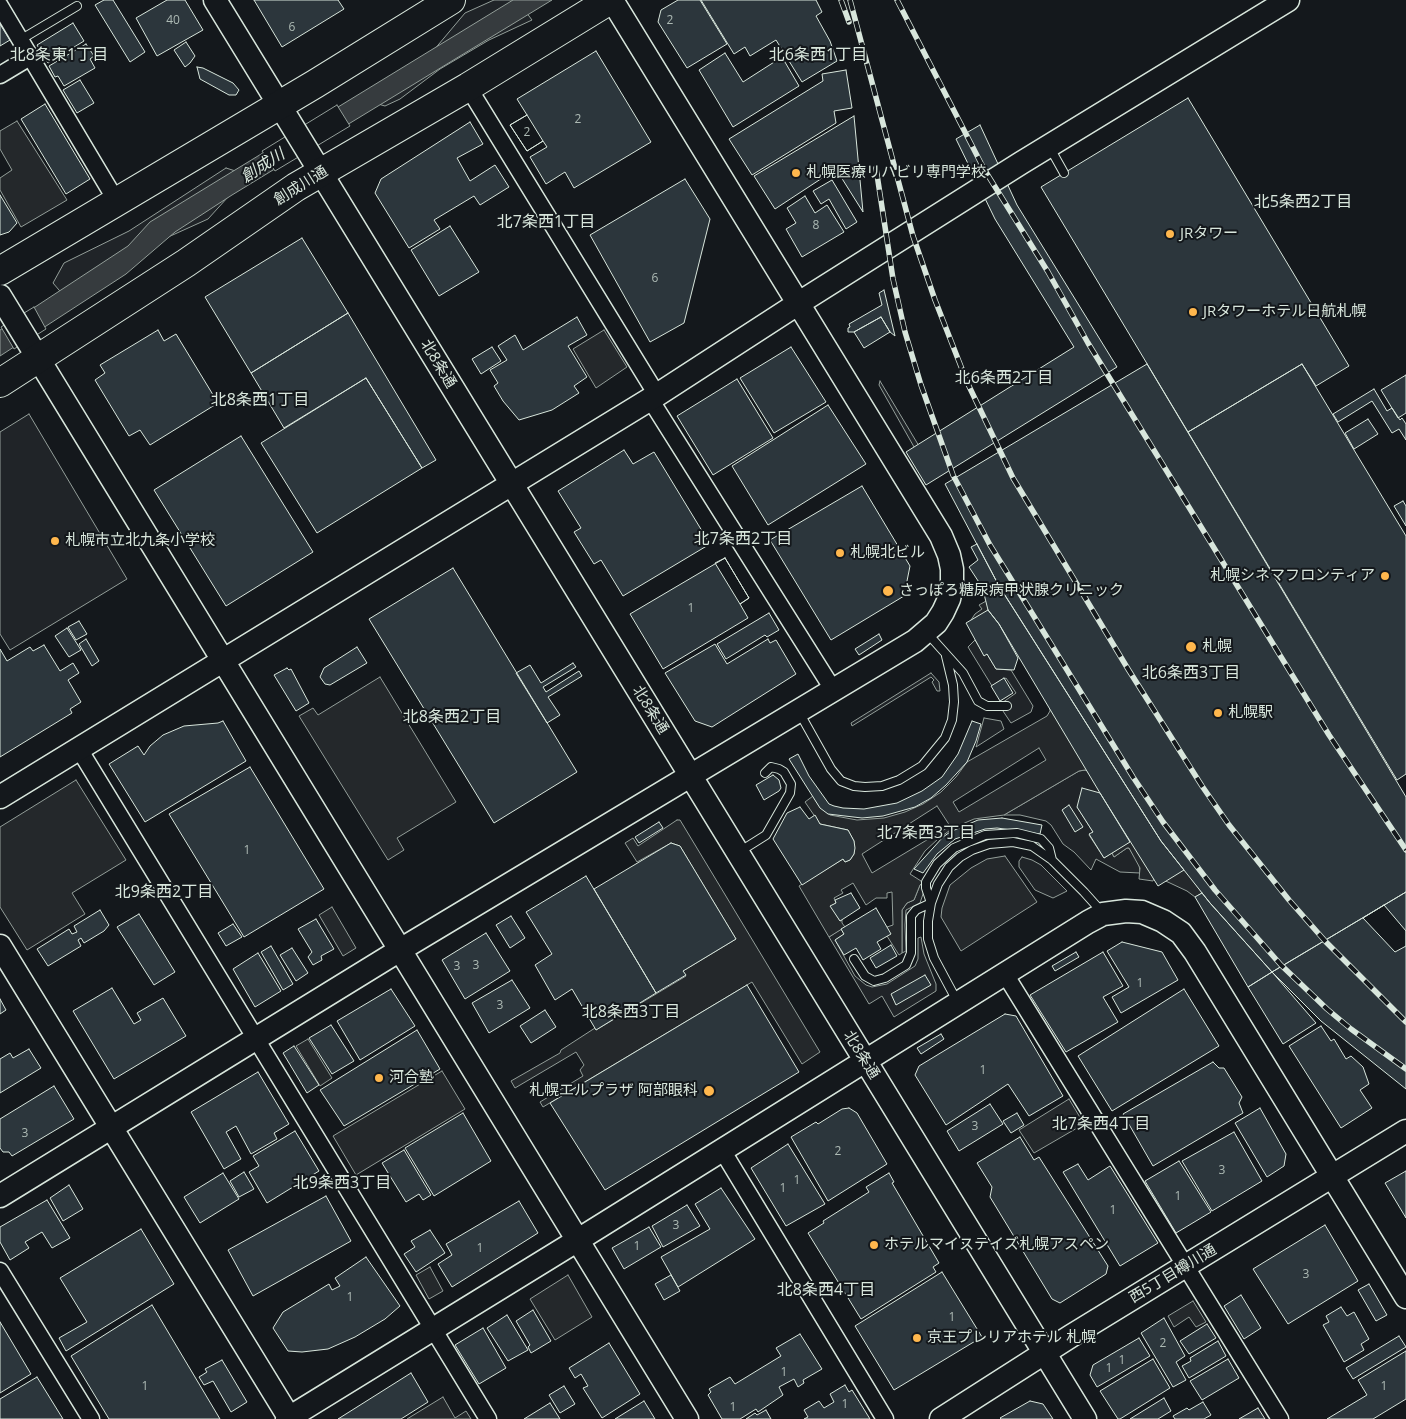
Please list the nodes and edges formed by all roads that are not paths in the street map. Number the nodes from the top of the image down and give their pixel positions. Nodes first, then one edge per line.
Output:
1 (215, 0) edge
2 (451, 0) edge
3 (611, 0) edge
4 (1288, 0) edge
5 (0, 6) edge
6 (77, 6) dead end
7 (20, 40) junction
8 (30, 57) junction
9 (0, 75) edge
10 (468, 87) junction
11 (279, 105) junction
12 (1049, 146) junction
13 (314, 164) junction
14 (1064, 173) dead end
15 (117, 202) junction
16 (0, 271) edge
17 (0, 296) edge
18 (798, 303) junction
19 (33, 349) junction
20 (0, 383) edge
21 (654, 397) junction
22 (511, 484) junction
23 (926, 632) junction
24 (946, 656) junction
25 (223, 660) junction
26 (834, 691) junction
27 (1007, 706) dead end
28 (798, 712) junction
29 (79, 749) junction
30 (765, 773) dead end
31 (690, 775) junction
32 (0, 797) edge
33 (738, 853) junction
34 (1052, 860) junction
35 (930, 903) junction
36 (1104, 914) junction
37 (0, 946) edge
38 (400, 950) junction
39 (854, 960) dead end
40 (1005, 974) junction
41 (958, 1002) junction
42 (256, 1039) junction
43 (865, 1061) junction
44 (111, 1127) junction
45 (1406, 1131) edge
46 (722, 1150) junction
47 (1332, 1176) junction
48 (0, 1196) edge
49 (578, 1240) junction
50 (1186, 1266) junction
51 (0, 1271) edge
52 (1406, 1297) edge
53 (433, 1328) junction
54 (1044, 1353) junction
55 (91, 1419) edge
56 (289, 1419) edge
57 (488, 1419) edge
58 (687, 1419) edge
59 (885, 1419) edge
60 (941, 1419) edge
61 (1085, 1419) edge
62 (1280, 1419) edge

1 - 11 street, 北8条通
2 - 11 highway
3 - 10 highway, 創成川通
3 - 18 street
4 - 12 street
5 - 7 street
6 - 7 lane
7 - 8 street
8 - 9 street
8 - 15 street
10 - 13 highway, 創成川通
10 - 21 street
11 - 13 street, 北8条通
11 - 15 highway
12 - 14 lane
12 - 18 street
13 - 19 highway, 創成川通
13 - 22 street, 北8条通
15 - 16 highway
17 - 19 street
18 - 21 street
18 - 23 street
19 - 20 highway, 創成川通
19 - 25 street
21 - 22 street
21 - 26 street
22 - 25 street
22 - 31 street, 北8条通
23 - 24 lane
23 - 26 street
24 - 27 lane
24 - 28 lane
25 - 29 street
25 - 38 street
26 - 28 street
28 - 31 street
29 - 32 street
29 - 42 street
30 - 33 lane
31 - 33 street, 北8条通
31 - 38 street
33 - 43 street, 北8条通
34 - 35 lane
34 - 35 lane
34 - 36 lane
35 - 39 lane
35 - 41 lane
36 - 40 street
36 - 47 street
37 - 44 street
38 - 42 street
38 - 49 street
40 - 41 street
40 - 50 street
41 - 43 street
42 - 44 street
42 - 53 street
43 - 46 street
43 - 54 street, 北8条通
44 - 48 street
44 - 56 street
45 - 47 street, 西5丁目樽川通
46 - 49 street
46 - 59 street
47 - 50 street, 西5丁目樽川通
47 - 52 street
49 - 53 street
49 - 58 street
50 - 54 street, 西5丁目樽川通
50 - 62 street
51 - 55 street
53 - 56 street
53 - 57 street
54 - 60 street, 西5丁目樽川通
54 - 61 street, 北8条通

